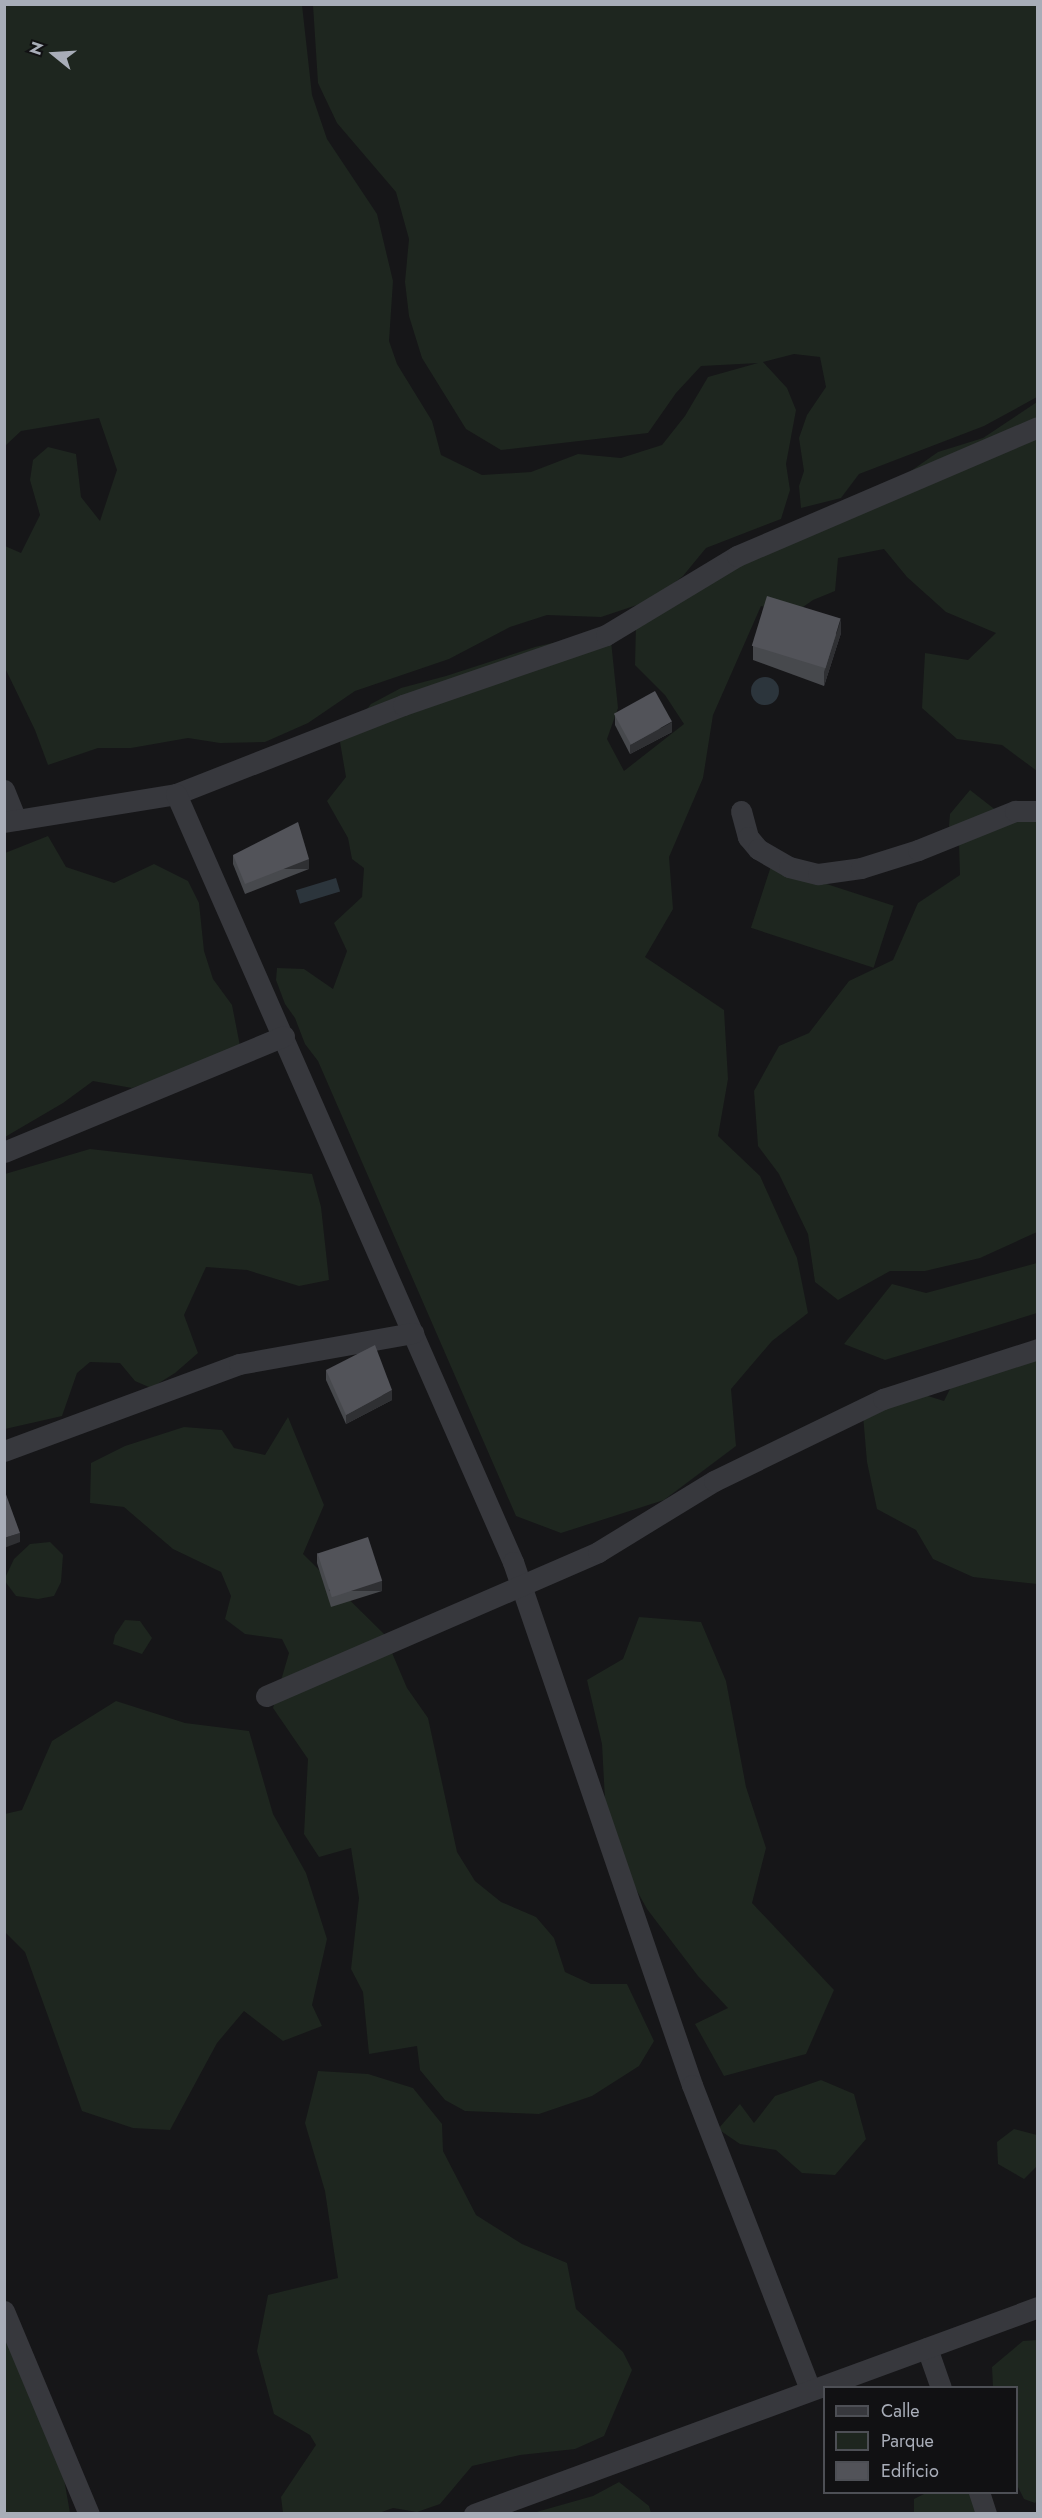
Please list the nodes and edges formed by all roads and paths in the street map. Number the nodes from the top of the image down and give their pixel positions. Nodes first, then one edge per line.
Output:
1 (1038, 427) edge
2 (4, 790) edge
3 (177, 794) junction
4 (741, 811) dead end
5 (1038, 811) edge
6 (10, 821) edge
7 (284, 1036) junction
8 (4, 1152) edge
9 (413, 1333) junction
10 (1038, 1349) edge
11 (4, 1451) edge
12 (521, 1586) junction
13 (266, 1696) dead end
14 (1038, 2307) edge
15 (4, 2312) edge
16 (927, 2348) junction
17 (940, 2386) edge
18 (810, 2390) junction
19 (979, 2494) edge
20 (89, 2514) edge
21 (474, 2514) edge
22 (987, 2514) edge

1 - 3 street
2 - 6 street
3 - 6 street
3 - 7 street
4 - 5 street
7 - 8 street
7 - 9 street
9 - 11 street
9 - 12 street
10 - 12 street
12 - 13 street
12 - 18 street
14 - 16 street
15 - 20 street
16 - 17 street
16 - 18 street
18 - 21 street
19 - 22 street

